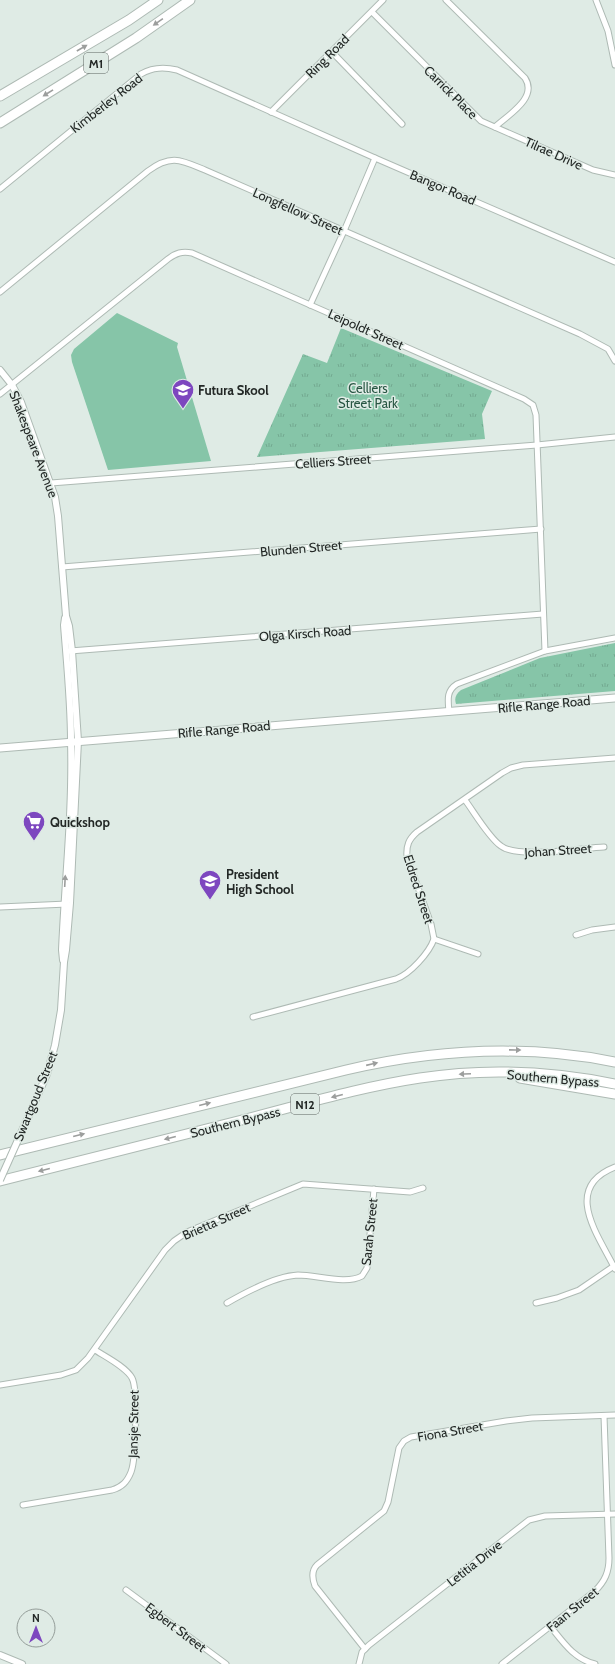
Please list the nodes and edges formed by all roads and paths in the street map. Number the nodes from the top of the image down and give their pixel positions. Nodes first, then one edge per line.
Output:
1 (158, 0) edge
2 (190, 0) edge
3 (383, 0) edge
4 (446, 0) edge
5 (599, 1) edge
6 (372, 12) junction
7 (332, 52) junction
8 (615, 64) edge
9 (0, 96) edge
10 (271, 112) junction
11 (0, 123) edge
12 (402, 124) dead end
13 (495, 127) junction
14 (375, 158) junction
15 (615, 175) edge
16 (0, 189) edge
17 (344, 231) junction
18 (615, 262) edge
19 (0, 292) edge
20 (310, 305) junction
21 (615, 361) edge
22 (0, 370) edge
23 (12, 385) junction
24 (0, 394) edge
25 (615, 437) edge
26 (537, 445) junction
27 (51, 483) junction
28 (541, 529) junction
29 (62, 567) junction
30 (543, 614) junction
31 (615, 638) edge
32 (69, 651) junction
33 (545, 651) junction
34 (615, 698) edge
35 (449, 712) junction
36 (74, 741) junction
37 (0, 748) edge
38 (615, 758) edge
39 (465, 800) junction
40 (604, 847) dead end
41 (67, 904) junction
42 (0, 907) edge
43 (615, 927) edge
44 (576, 935) dead end
45 (434, 939) junction
46 (478, 954) dead end
47 (252, 1017) dead end
48 (615, 1062) edge
49 (483, 1073) junction
50 (615, 1084) edge
51 (615, 1094) edge
52 (0, 1155) edge
53 (615, 1167) edge
54 (0, 1181) edge
55 (423, 1188) dead end
56 (374, 1189) junction
57 (614, 1268) edge
58 (227, 1303) dead end
59 (536, 1303) dead end
60 (95, 1350) junction
61 (0, 1385) edge
62 (615, 1415) edge
63 (604, 1416) junction
64 (23, 1505) dead end
65 (607, 1514) junction
66 (615, 1514) edge
67 (126, 1590) dead end
68 (550, 1626) junction
69 (365, 1649) junction
70 (0, 1655) edge
71 (22, 1664) edge
72 (226, 1664) edge
73 (359, 1664) edge
74 (502, 1664) edge
75 (595, 1664) edge

9 -> 1 highway, M1
2 -> 11 highway, M1
3 - 6 street, Ring Road
4 - 13 street
5 - 8 street
6 - 7 street, Ring Road
6 - 13 street, Carrick Place
7 - 10 street, Ring Road
7 - 12 street
10 - 14 street, Bangor Road
10 - 16 street, Kimberley Road
13 - 15 street, Tilrae Drive
14 - 17 street
14 - 18 street, Bangor Road
17 - 19 street, Longfellow Street
17 - 20 street
17 - 21 street, Longfellow Street
20 - 23 street, Leipoldt Street
20 - 26 street, Leipoldt Street
22 - 23 street, Shakespeare Avenue
23 - 24 street, Leipoldt Street
23 - 27 street, Shakespeare Avenue
25 - 26 street, Celliers Street
26 - 27 street, Celliers Street
26 - 28 street, Leipoldt Street
27 - 29 street, Shakespeare Avenue
28 - 29 street, Blunden Street
28 - 30 street, Leipoldt Street
29 - 32 street, Shakespeare Avenue
30 - 32 street, Olga Kirsch Road
30 - 33 street, Leipoldt Street
31 - 33 street
32 - 36 street, Shakespeare Avenue
33 - 35 street
34 - 35 main road, Rifle Range Road
35 - 36 main road, Rifle Range Road
36 - 37 main road, Rifle Range Road
36 - 41 street, Swartgoud Street
38 - 39 street, Eldred Street
39 - 40 street, Johan Street
39 - 45 street, Eldred Street
41 - 42 street
41 - 54 street, Swartgoud Street, bridge
43 - 44 street
45 - 46 street
45 - 47 street, Eldred Street
52 -> 48 highway, Southern Bypass / N12
49 - 50 highway, Southern Bypass / N12
49 - 51 highway
49 -> 54 highway, Southern Bypass / N12
53 - 57 street
55 - 56 street, Brietta Street
56 - 58 street, Sarah Street
56 - 60 street, Brietta Street
57 - 59 street
60 - 61 street, Brietta Street
60 - 64 street, Jansje Street
62 - 63 street, Fiona Street
63 - 65 street, Faan Street
63 - 69 street, Fiona Street
65 - 66 street, Letitia Drive
65 - 68 street, Faan Street
65 - 69 street, Letitia Drive
67 - 72 street, Egbert Street
68 - 74 street, Faan Street
68 - 75 street
69 - 73 street
70 - 71 street

